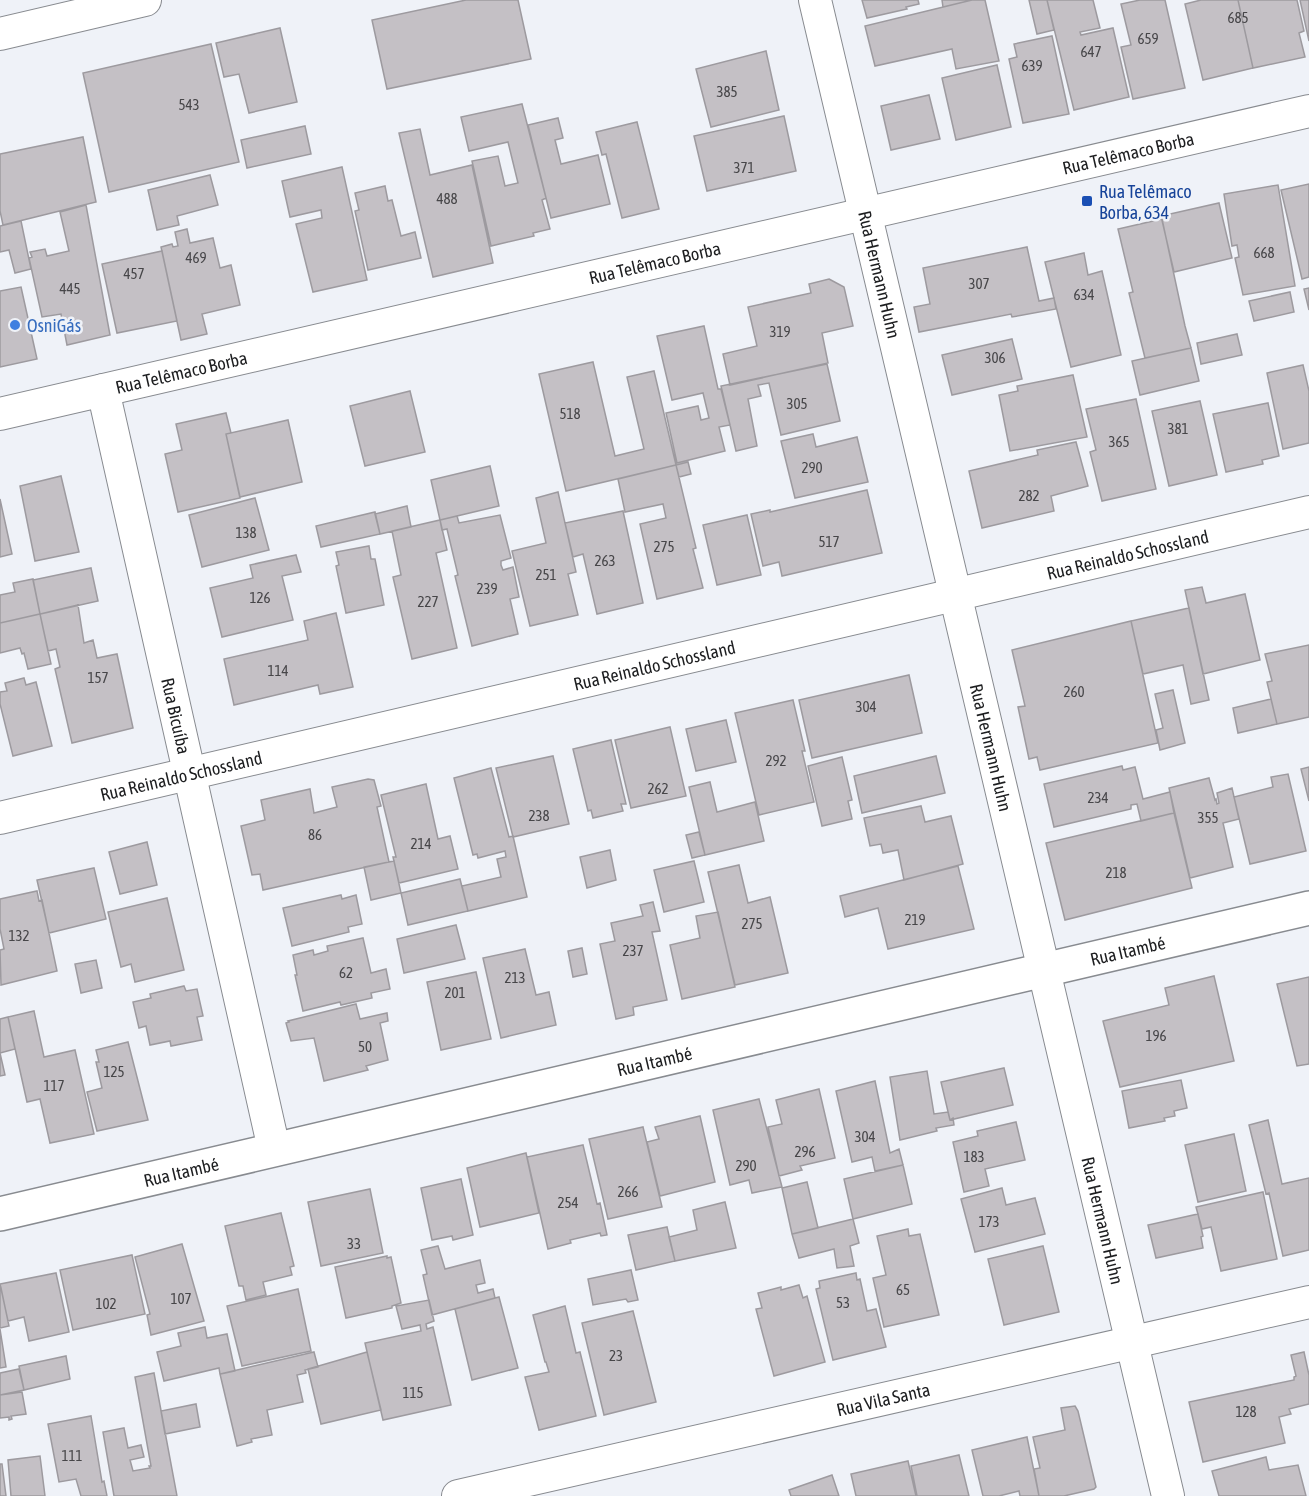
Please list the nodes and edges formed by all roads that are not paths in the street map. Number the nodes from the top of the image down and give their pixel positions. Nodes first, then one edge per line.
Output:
1 (145, 0) edge
2 (815, 0) edge
3 (0, 34) edge
4 (1309, 111) edge
5 (866, 213) junction
6 (102, 390) junction
7 (0, 414) edge
8 (1309, 512) edge
9 (956, 594) junction
10 (190, 775) junction
11 (0, 818) edge
12 (1309, 908) edge
13 (1044, 971) junction
14 (274, 1149) junction
15 (0, 1214) edge
16 (1309, 1302) edge
17 (1132, 1343) junction
18 (458, 1496) edge
19 (1168, 1496) edge

1 - 3 street
2 - 5 street, Rua Hermann Huhn
4 - 5 street, Rua Telêmaco Borba
5 - 6 street, Rua Telêmaco Borba
5 - 9 street, Rua Hermann Huhn
6 - 7 street, Rua Telêmaco Borba
6 - 10 street, Rua Bicuíba
8 - 9 street, Rua Reinaldo Schossland
9 - 10 street, Rua Reinaldo Schossland
9 - 13 street, Rua Hermann Huhn
10 - 11 street, Rua Reinaldo Schossland
10 - 14 street, Rua Bicuíba
12 - 13 street, Rua Itambé
13 - 14 street, Rua Itambé
13 - 17 street, Rua Hermann Huhn
14 - 15 street, Rua Itambé
16 - 17 street, Rua Vila Santa
17 - 18 street, Rua Vila Santa
17 - 19 street, Rua Hermann Huhn

